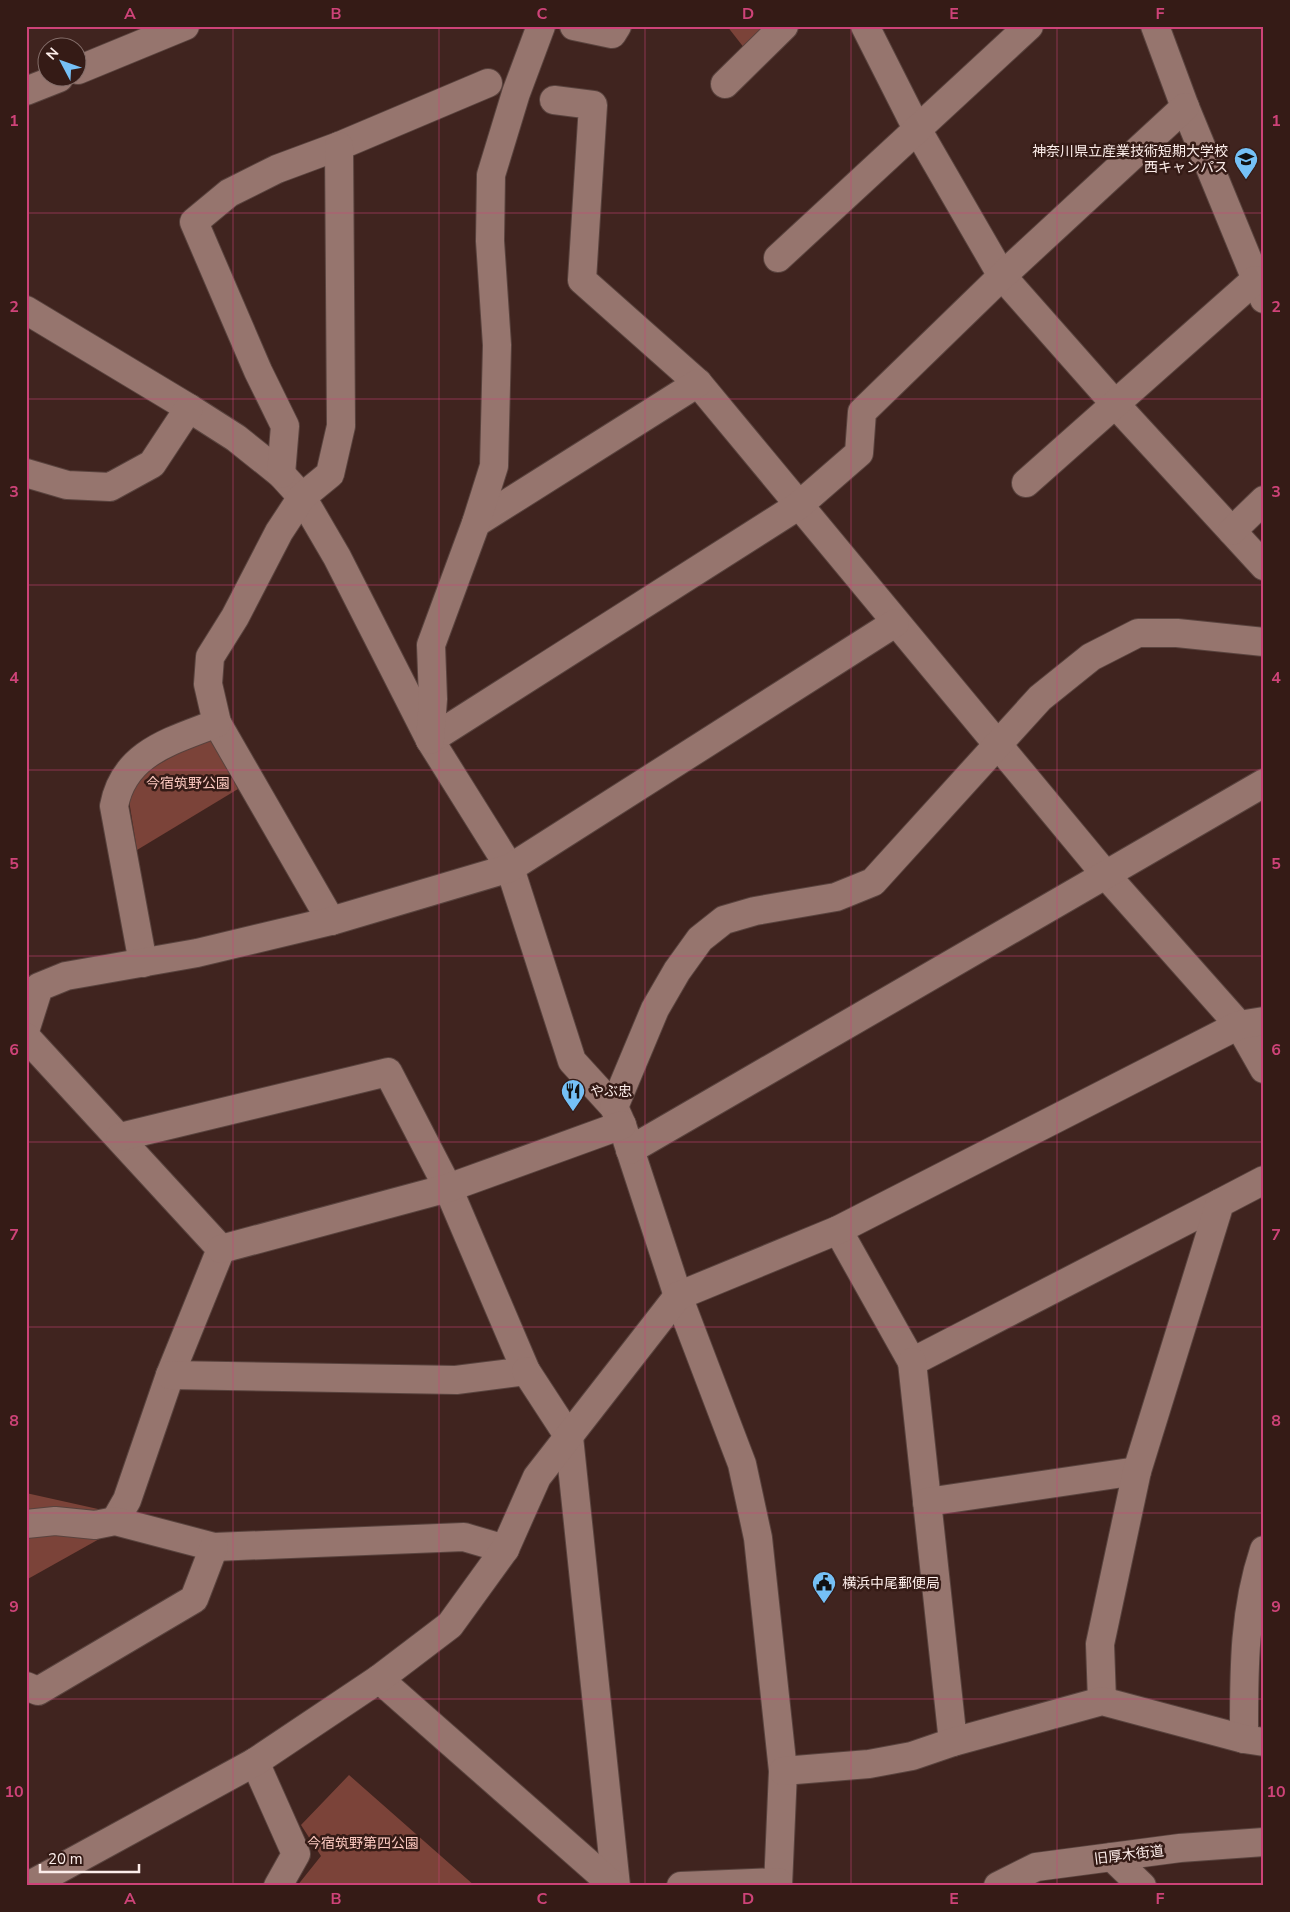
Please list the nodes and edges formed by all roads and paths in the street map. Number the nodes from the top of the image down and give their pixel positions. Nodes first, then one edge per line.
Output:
1 (185, 26) edge
2 (542, 26) edge
3 (574, 26) edge
4 (617, 26) edge
5 (784, 26) edge
6 (865, 26) edge
7 (1029, 26) edge
8 (1155, 26) edge
9 (88, 66) edge
10 (725, 84) dead end
11 (521, 85) junction
12 (38, 86) edge
13 (26, 90) edge
14 (1185, 107) junction
15 (917, 129) junction
16 (339, 146) junction
17 (778, 258) dead end
18 (1002, 276) junction
19 (1259, 289) edge
20 (26, 310) edge
21 (698, 383) junction
22 (1116, 405) junction
23 (189, 408) junction
24 (26, 473) edge
25 (281, 474) junction
26 (1026, 483) dead end
27 (302, 498) junction
28 (1264, 500) edge
29 (798, 506) junction
30 (476, 523) junction
31 (1232, 530) junction
32 (1264, 566) edge
33 (895, 624) junction
34 (1264, 642) edge
35 (217, 722) junction
36 (430, 740) junction
37 (998, 744) junction
38 (1264, 783) edge
39 (510, 868) junction
40 (1105, 874) junction
41 (331, 921) junction
42 (143, 963) junction
43 (1252, 1023) edge
44 (26, 1028) edge
45 (26, 1037) edge
46 (1264, 1069) edge
47 (618, 1116) junction
48 (120, 1137) junction
49 (630, 1150) junction
50 (1264, 1180) edge
51 (448, 1188) junction
52 (1220, 1203) junction
53 (838, 1230) junction
54 (221, 1249) junction
55 (678, 1296) junction
56 (912, 1362) junction
57 (526, 1371) junction
58 (170, 1375) junction
59 (569, 1438) junction
60 (1137, 1471) junction
61 (927, 1502) junction
62 (115, 1521) junction
63 (26, 1524) edge
64 (214, 1547) junction
65 (505, 1549) junction
66 (1264, 1550) edge
67 (379, 1679) junction
68 (26, 1686) edge
69 (1102, 1701) junction
70 (1254, 1740) edge
71 (953, 1742) junction
72 (255, 1762) junction
73 (783, 1771) junction
74 (1264, 1842) edge
75 (1112, 1857) junction
76 (778, 1884) edge
77 (28, 1886) edge
78 (278, 1886) edge
79 (615, 1886) edge
80 (681, 1886) edge
81 (998, 1886) edge
82 (1142, 1886) edge

1 - 9 street
2 - 11 street
3 - 4 street
5 - 10 street
6 - 15 street
7 - 15 street
8 - 14 street
11 - 16 street
11 - 21 street
11 - 30 street
12 - 13 street
14 - 18 street
14 - 19 street
15 - 17 street
15 - 18 street
16 - 25 street
16 - 27 street
18 - 22 street
18 - 29 street
19 - 22 street
20 - 23 street
21 - 29 street
21 - 30 street
22 - 26 street
22 - 31 street
23 - 24 street
23 - 25 street
25 - 27 street
27 - 35 street
27 - 36 street
28 - 31 street
29 - 33 street
29 - 36 street
30 - 36 street
31 - 32 street
33 - 37 street
33 - 39 street
34 - 37 street
35 - 41 street
35 - 42 street
36 - 39 street
37 - 40 street
37 - 47 street
38 - 40 street
39 - 41 street
39 - 47 street
40 - 43 street
40 - 49 street
41 - 42 street
42 - 44 street
43 - 46 street
43 - 53 street
45 - 48 street
47 - 49 street
47 - 51 street
48 - 51 street
48 - 54 street
49 - 55 street
50 - 52 street
51 - 54 street
51 - 57 street
52 - 56 street
52 - 60 street
53 - 55 street
53 - 56 street
54 - 58 street
55 - 59 street
55 - 73 street
56 - 61 street
57 - 58 street
57 - 59 street
58 - 62 street
59 - 65 street
59 - 79 street
60 - 61 street
60 - 69 street
61 - 71 street
62 - 63 street
62 - 64 street
64 - 65 street
64 - 68 street
65 - 67 street
66 - 70 street
67 - 72 street
67 - 79 street
69 - 70 street
69 - 71 street
71 - 73 street
72 - 77 street
72 - 78 street
73 - 76 street
74 - 75 street, 旧厚木街道
75 - 81 street, 旧厚木街道
75 - 82 street
76 - 80 street

